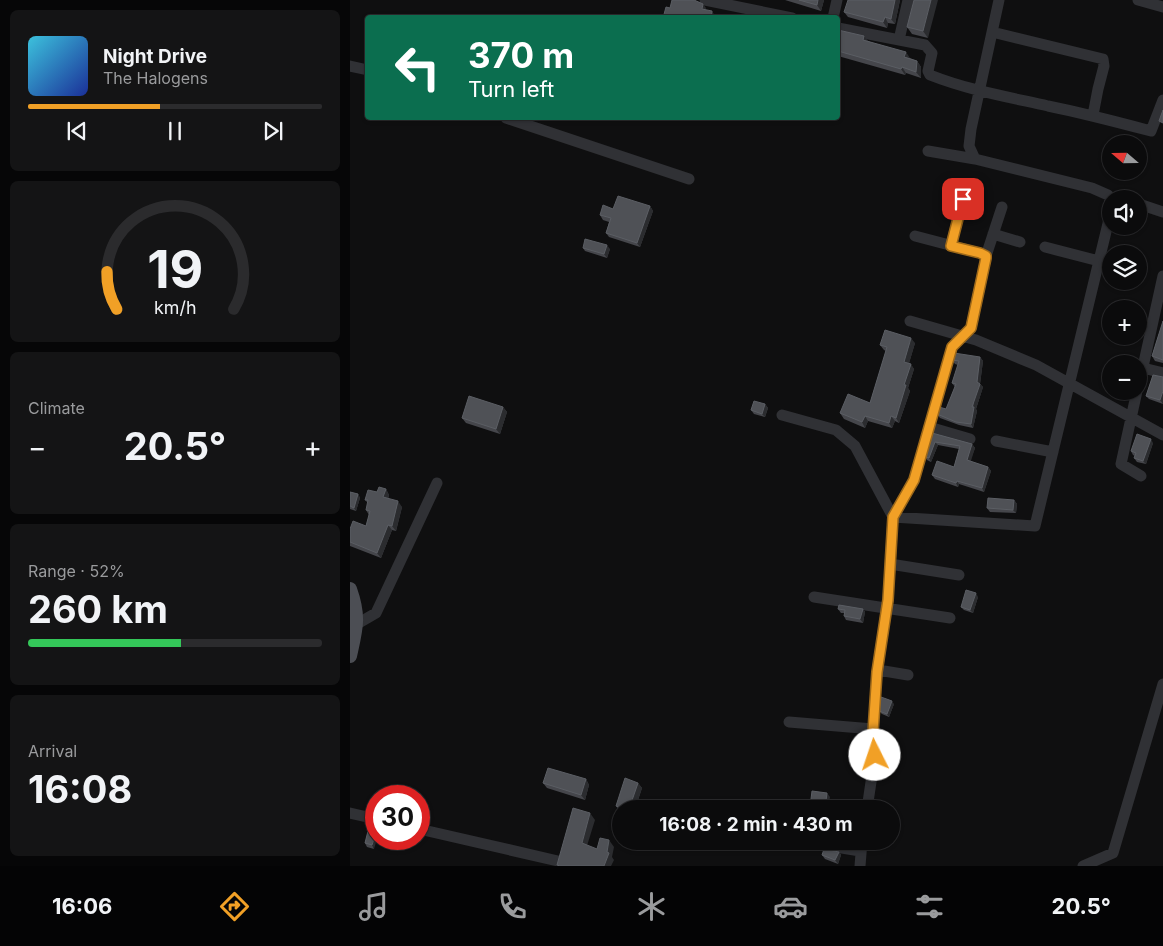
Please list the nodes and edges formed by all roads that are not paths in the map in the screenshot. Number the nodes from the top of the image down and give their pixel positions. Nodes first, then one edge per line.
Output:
1 (705, 0) edge
2 (772, 0) edge
3 (838, 0) edge
4 (908, 0) edge
5 (999, 0) edge
6 (1138, 0) edge
7 (1163, 6) edge
8 (769, 12) junction
9 (780, 15) edge
10 (834, 15) edge
11 (840, 28) edge
12 (992, 32) junction
13 (898, 40) junction
14 (350, 66) edge
15 (365, 69) edge
16 (979, 91) junction
17 (1163, 100) edge
18 (1093, 115) junction
19 (512, 120) edge
20 (1151, 132) junction
21 (1163, 136) edge
22 (928, 151) dead end
23 (975, 158) junction
24 (689, 179) dead end
25 (1102, 194) edge
26 (963, 199) dead end
27 (1002, 207) dead end
28 (1147, 207) edge
29 (1163, 212) edge
30 (993, 234) junction
31 (1105, 235) edge
32 (915, 236) dead end
33 (1020, 242) dead end
34 (951, 246) junction
35 (1045, 247) dead end
36 (986, 256) junction
37 (1099, 261) junction
38 (1163, 276) edge
39 (910, 321) dead end
40 (961, 336) junction
41 (1146, 355) edge
42 (1147, 369) edge
43 (1163, 373) edge
44 (1069, 384) junction
45 (1135, 400) edge
46 (782, 415) dead end
47 (1131, 418) junction
48 (929, 427) junction
49 (1163, 435) edge
50 (970, 439) dead end
51 (996, 441) dead end
52 (1053, 452) junction
53 (1141, 476) dead end
54 (437, 484) dead end
55 (893, 517) junction
56 (890, 564) junction
57 (959, 575) dead end
58 (350, 589) edge
59 (814, 597) dead end
60 (887, 608) junction
61 (950, 618) dead end
62 (357, 624) junction
63 (350, 656) edge
64 (878, 670) junction
65 (908, 675) dead end
66 (1163, 684) edge
67 (789, 722) dead end
68 (873, 729) junction
69 (868, 800) edge
70 (350, 813) edge
71 (365, 816) edge
72 (430, 832) edge
73 (861, 850) edge
74 (558, 861) edge
75 (860, 866) edge
76 (1083, 866) edge

1 - 8 street
2 - 8 street
3 - 10 street
4 - 13 street
5 - 12 street
6 - 7 street
8 - 9 street
11 - 13 street
12 - 16 street
12 - 18 street
13 - 16 street
14 - 15 street
16 - 18 street
16 - 23 street
17 - 20 street
18 - 20 street
19 - 24 street
20 - 21 street
22 - 23 street
23 - 25 street
26 - 34 street
27 - 30 street
28 - 29 street
30 - 33 street
30 - 36 street
31 - 37 street
32 - 34 street
34 - 36 street
35 - 37 street
36 - 40 street
37 - 44 street
38 - 41 street
39 - 40 street
40 - 44 street
40 - 48 street
42 - 43 street
44 - 47 street
44 - 52 street
45 - 47 street
46 - 55 street
47 - 49 street
47 - 53 street
48 - 50 street
48 - 55 street
51 - 52 street
52 - 55 street
54 - 62 street
55 - 56 street
56 - 57 street
56 - 60 street
58 - 62 main road
59 - 60 street
60 - 61 street
60 - 64 street
62 - 63 main road
64 - 65 street
64 - 68 street
66 - 76 street
67 - 68 street
68 - 69 street
70 - 71 street
72 - 74 street
73 - 75 street

